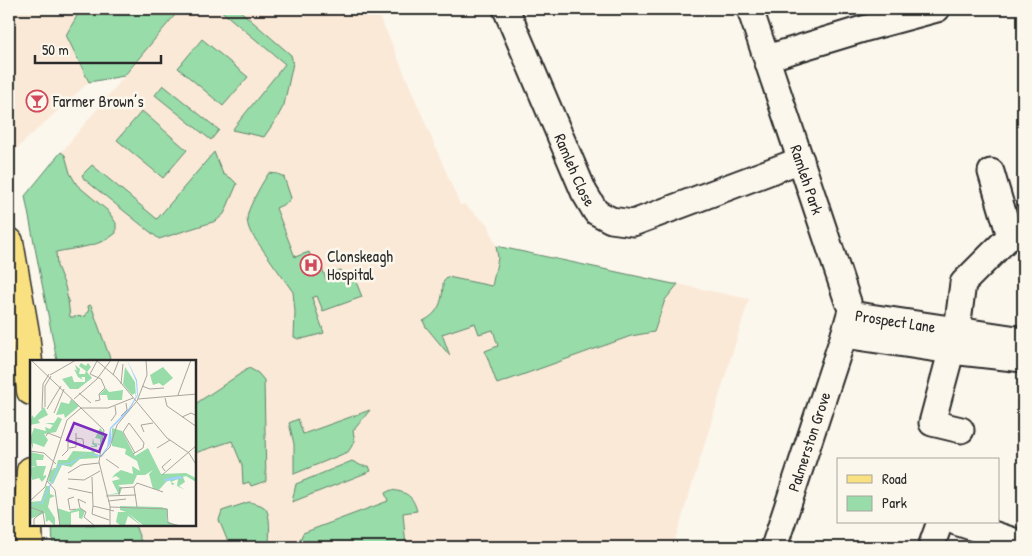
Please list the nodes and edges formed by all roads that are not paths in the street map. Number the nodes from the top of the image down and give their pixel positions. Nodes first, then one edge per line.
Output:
1 (506, 9) edge
2 (750, 9) edge
3 (938, 9) edge
4 (767, 58) junction
5 (802, 160) junction
6 (991, 172) dead end
7 (9, 242) edge
8 (848, 302) dead end
9 (844, 335) joint
10 (1023, 340) edge
11 (954, 341) junction
12 (1023, 359) edge
13 (30, 381) edge
14 (961, 430) dead end
15 (30, 491) edge
16 (939, 524) edge
17 (962, 524) edge
18 (1023, 544) edge
19 (29, 547) edge
20 (774, 547) edge
21 (932, 547) edge

1 - 5 street, Ramleh Close
2 - 4 street, Ramleh Park
3 - 4 street
4 - 5 street, Ramleh Park
5 - 8 street, Ramleh Park
6 - 11 street
7 - 13 main road
9 - 11 street, Prospect Lane
9 - 20 street, Palmerston Grove
10 - 11 street, Prospect Lane
11 - 12 street, Prospect Lane
11 - 14 street
15 - 19 main road
16 - 21 street
17 - 18 street

